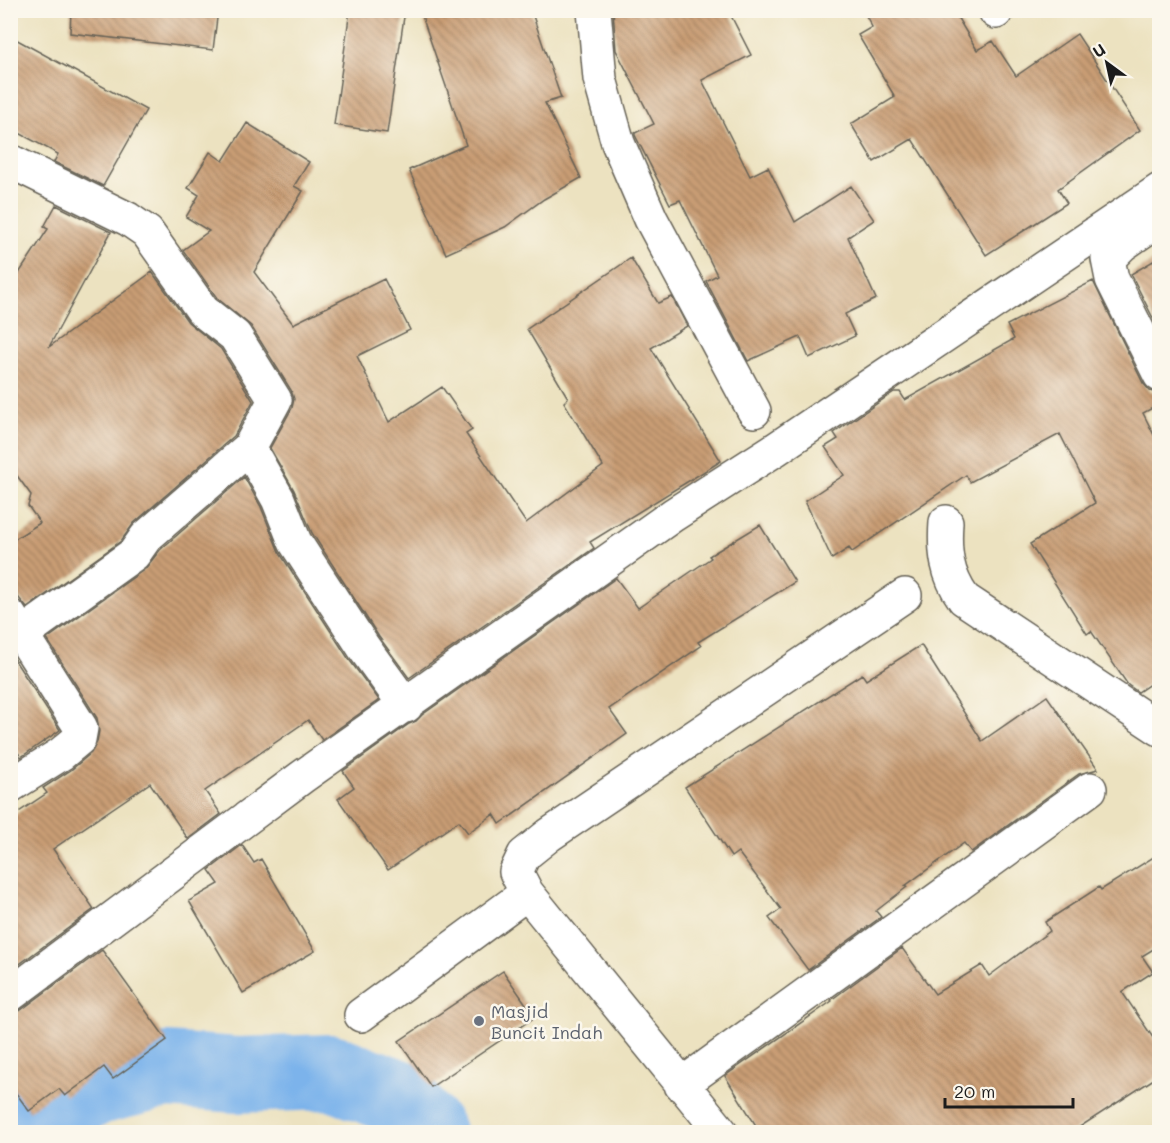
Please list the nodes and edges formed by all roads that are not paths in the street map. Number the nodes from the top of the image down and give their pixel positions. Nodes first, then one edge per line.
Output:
1 (594, 10) edge
2 (10, 161) edge
3 (1160, 190) edge
4 (1160, 219) edge
5 (1160, 375) edge
6 (754, 411) dead end
7 (249, 448) junction
8 (946, 522) dead end
9 (904, 595) dead end
10 (16, 625) edge
11 (406, 706) junction
12 (1160, 729) edge
13 (10, 786) edge
14 (1090, 789) dead end
15 (528, 893) junction
16 (10, 995) edge
17 (361, 1015) dead end
18 (681, 1085) junction
19 (721, 1132) edge

1 - 6 street
2 - 7 street
3 - 11 street
4 - 5 street
7 - 10 street
7 - 11 street
8 - 12 street
9 - 15 street
10 - 13 street
11 - 16 street
14 - 18 street
15 - 17 street
15 - 18 street
18 - 19 street

